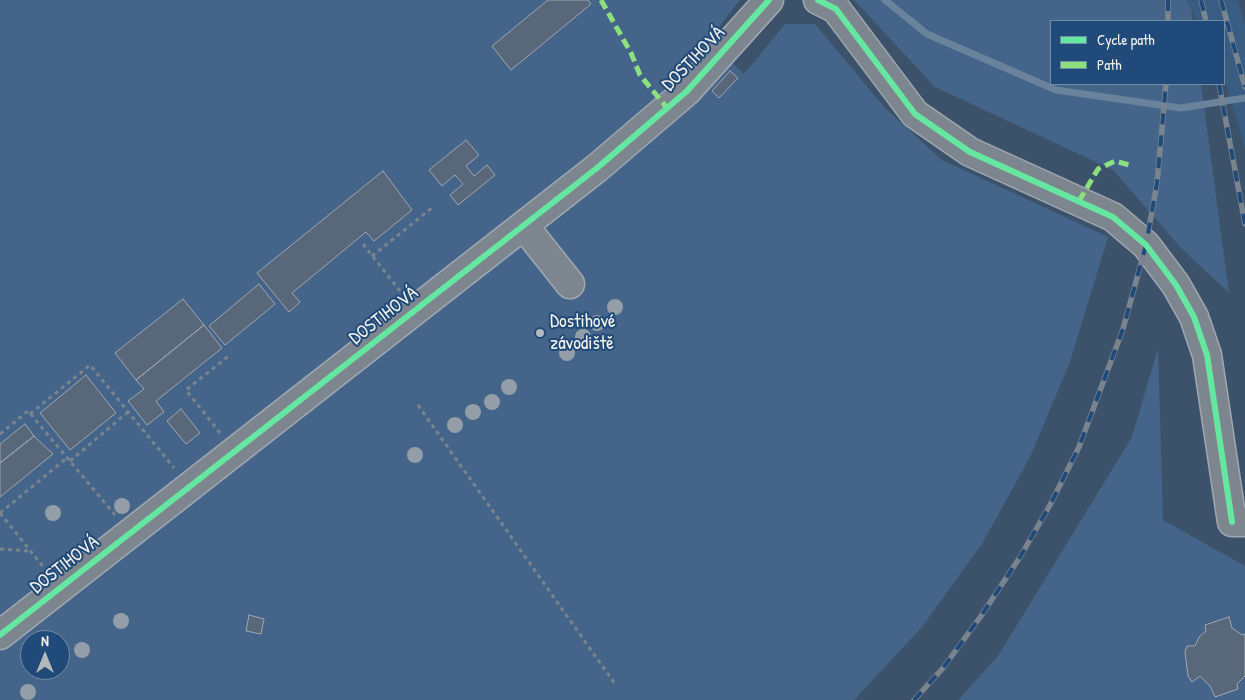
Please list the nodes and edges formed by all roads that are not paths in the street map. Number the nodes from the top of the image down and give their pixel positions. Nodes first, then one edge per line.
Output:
1 (769, 0) edge
2 (818, 0) edge
3 (524, 226) junction
4 (570, 284) dead end
5 (1239, 522) edge
6 (0, 635) edge

1 - 3 street, DOSTIHOVÁ
2 - 5 street
3 - 4 street
3 - 6 street, DOSTIHOVÁ

